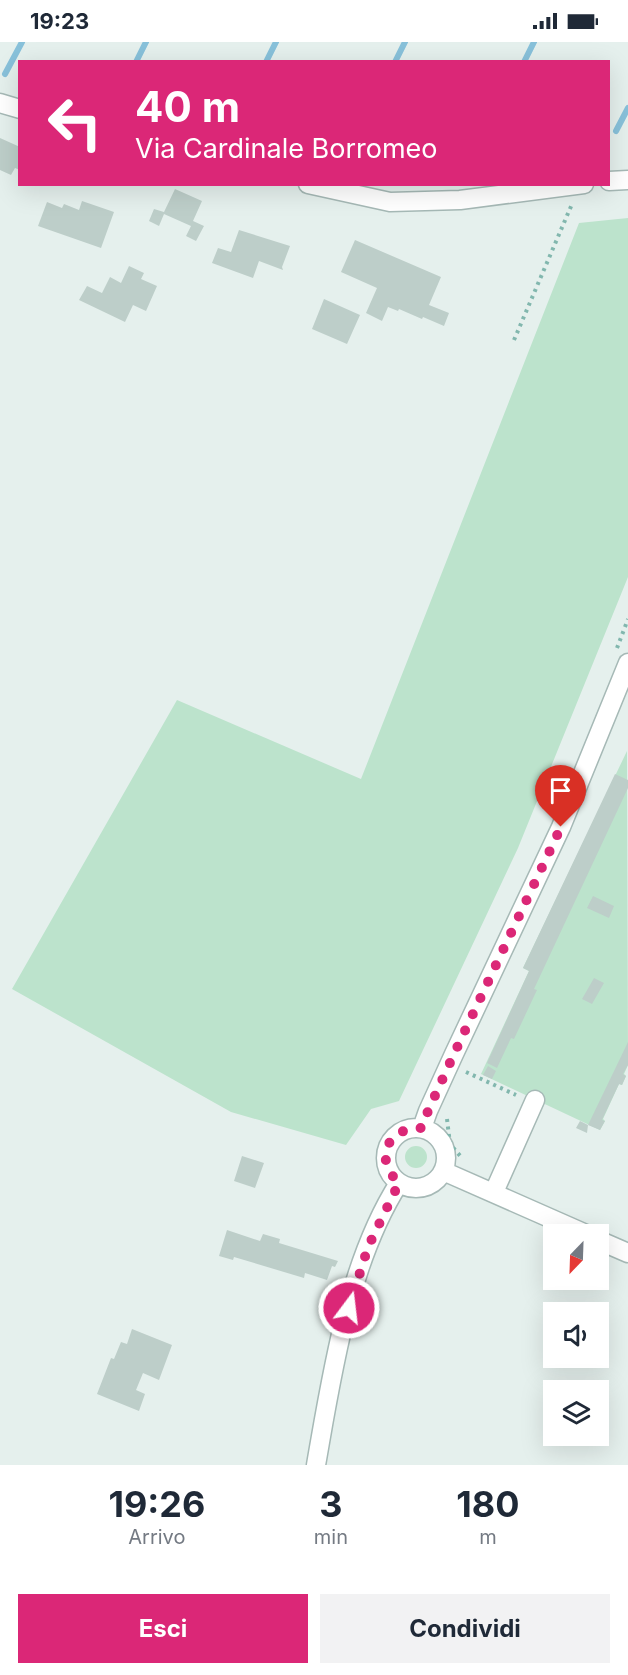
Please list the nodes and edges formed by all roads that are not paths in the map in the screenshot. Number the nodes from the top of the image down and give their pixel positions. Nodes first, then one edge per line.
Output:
1 (0, 103) edge
2 (18, 109) edge
3 (628, 180) edge
4 (610, 182) edge
5 (317, 186) edge
6 (570, 186) edge
7 (628, 663) edge
8 (535, 1102) road end
9 (422, 1128) junction
10 (443, 1171) junction
11 (399, 1183) junction
12 (494, 1192) junction
13 (564, 1224) edge
14 (609, 1245) edge
15 (628, 1253) edge
16 (316, 1465) edge

1 - 2 street
3 - 4 street
5 - 6 street
7 - 9 street
8 - 12 street
9 - 10 street
9 - 11 street
10 - 11 street
10 - 12 street
11 - 16 street
12 - 13 street
14 - 15 street

